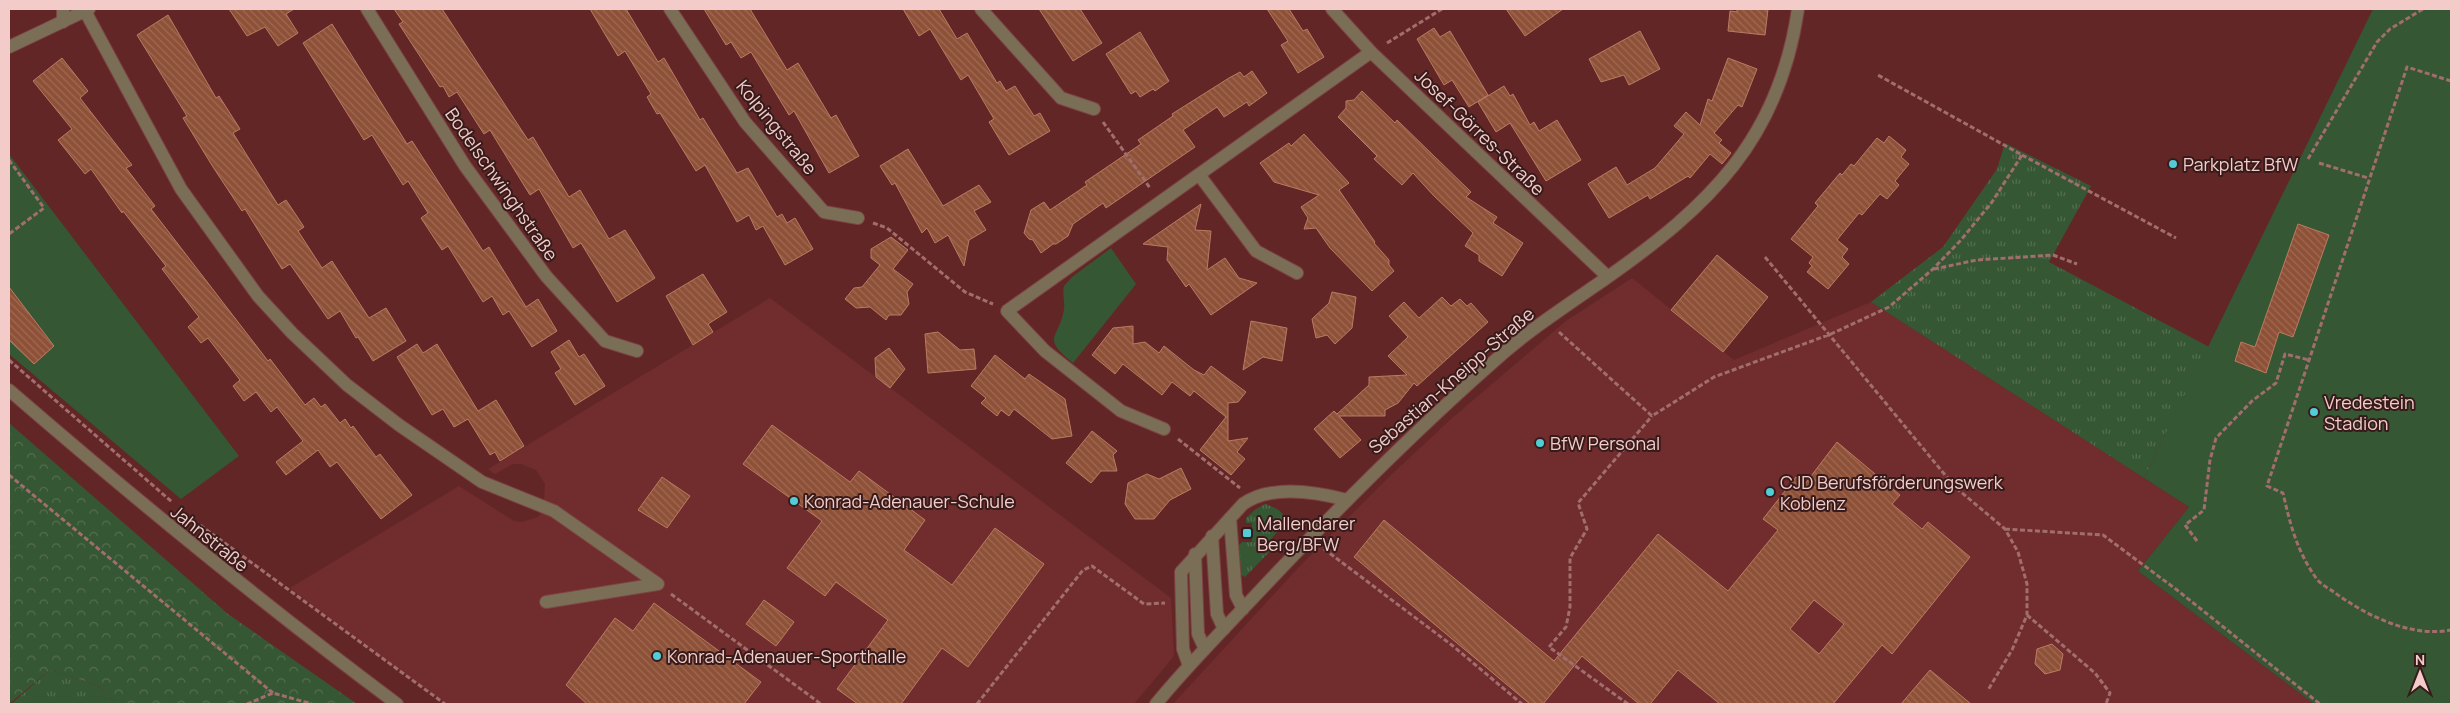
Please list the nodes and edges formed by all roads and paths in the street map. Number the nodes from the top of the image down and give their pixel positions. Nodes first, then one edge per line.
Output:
1 (367, 9) edge
2 (670, 9) edge
3 (981, 9) edge
4 (1332, 9) edge
5 (1442, 9) edge
6 (1798, 9) edge
7 (2423, 9) edge
8 (87, 10) edge
9 (63, 15) edge
10 (9, 47) edge
11 (1372, 52) junction
12 (1876, 74) dead end
13 (2451, 81) edge
14 (1094, 109) joint
15 (2022, 155) junction
16 (2308, 159) dead end
17 (9, 160) edge
18 (2319, 163) dead end
19 (1200, 176) junction
20 (2368, 178) junction
21 (1160, 203) junction
22 (858, 218) joint
23 (9, 234) edge
24 (2176, 238) dead end
25 (1765, 257) dead end
26 (2077, 264) dead end
27 (1934, 270) junction
28 (1297, 273) dead end
29 (1608, 277) junction
30 (1007, 311) junction
31 (1546, 320) junction
32 (1831, 334) junction
33 (637, 351) dead end
34 (9, 360) edge
35 (2309, 360) junction
36 (9, 390) edge
37 (1652, 416) junction
38 (1164, 429) joint
39 (9, 475) edge
40 (1252, 497) junction
41 (1347, 500) junction
42 (173, 503) dead end
43 (1230, 518) junction
44 (196, 522) dead end
45 (2005, 529) junction
46 (1212, 536) junction
47 (1309, 538) junction
48 (2197, 541) dead end
49 (1195, 554) junction
50 (658, 584) junction
51 (546, 602) dead end
52 (1169, 602) dead end
53 (1243, 609) junction
54 (2027, 615) junction
55 (1224, 629) junction
56 (2451, 630) edge
57 (1205, 649) junction
58 (1189, 666) junction
59 (1988, 690) dead end
60 (273, 693) junction
61 (247, 704) edge
62 (312, 704) edge
63 (397, 704) edge
64 (445, 704) edge
65 (821, 704) edge
66 (977, 704) edge
67 (1156, 704) edge
68 (1522, 704) edge
69 (1628, 704) edge
70 (2106, 704) edge
71 (2320, 704) edge

1 - 33 street, Bodelschwinghstraße
2 - 22 street, Kolpingstraße
3 - 14 street
4 - 11 street, Josef-Görres-Straße
5 - 11 path
6 - 29 street, Sebastian-Kneipp-Straße
7 - 16 path
8 - 9 street
8 - 50 street
9 - 10 street
11 - 19 street
11 - 29 street, Josef-Görres-Straße
12 - 15 path
13 - 20 path
14 - 21 path
15 - 24 path
15 - 27 path
17 - 23 path
18 - 20 path
19 - 21 street
19 - 28 street
20 - 35 path
21 - 30 street
22 - 30 path
25 - 32 path
26 - 27 path
27 - 32 path
29 - 31 street, Sebastian-Kneipp-Straße
30 - 38 street
31 - 37 path
31 - 41 street, Sebastian-Kneipp-Straße
32 - 37 path
32 - 45 path
34 - 42 path
35 - 48 path
35 - 56 path
36 - 63 street, Jahnstraße
37 - 69 path
38 - 40 path
39 - 60 path
40 - 41 street
40 - 43 street
41 - 47 street, Sebastian-Kneipp-Straße
43 - 46 street
43 - 53 street
44 - 64 path
45 - 54 path
45 - 71 path
46 - 49 street
46 - 55 street
47 - 53 street, Sebastian-Kneipp-Straße
47 - 68 path
49 - 57 street
49 - 58 street
50 - 51 street
50 - 65 path
52 - 66 path
53 - 55 street, Sebastian-Kneipp-Straße
54 - 59 path
54 - 70 path
55 - 57 street, Sebastian-Kneipp-Straße
57 - 58 street, Sebastian-Kneipp-Straße
58 - 67 street, Sebastian-Kneipp-Straße
60 - 61 path
60 - 62 path

